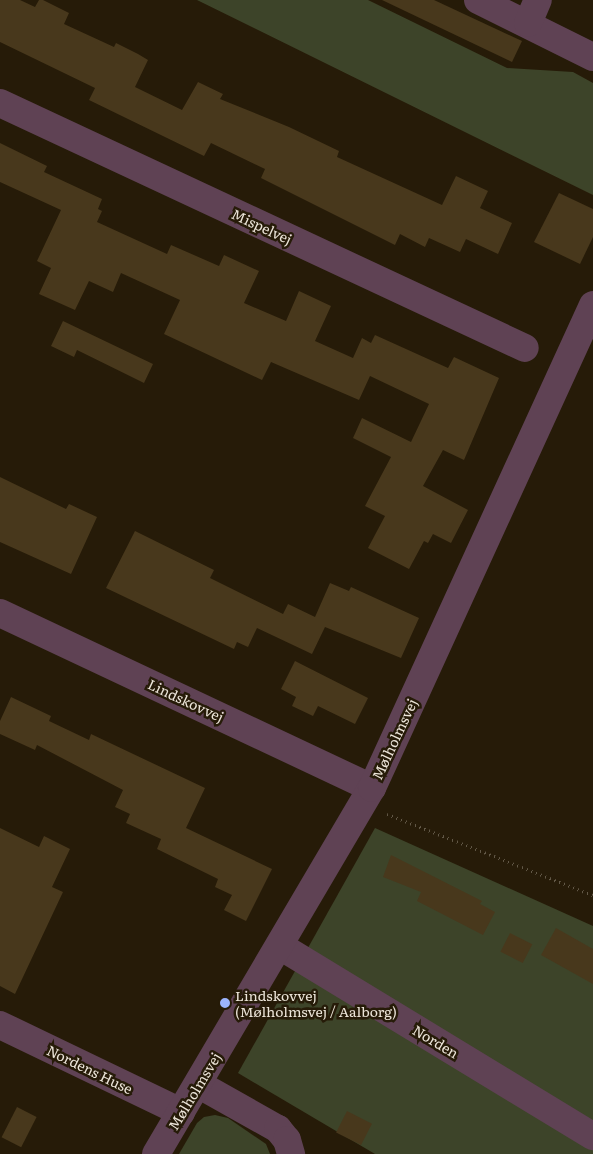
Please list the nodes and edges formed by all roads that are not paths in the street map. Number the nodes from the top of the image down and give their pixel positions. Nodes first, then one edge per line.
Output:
1 (478, 0) edge
2 (533, 12) edge
3 (593, 57) edge
4 (0, 103) edge
5 (593, 305) edge
6 (525, 348) dead end
7 (0, 613) edge
8 (367, 796) junction
9 (280, 946) junction
10 (0, 1025) edge
11 (198, 1084) junction
12 (181, 1112) junction
13 (593, 1136) edge
14 (156, 1154) edge
15 (291, 1154) edge

1 - 2 street
2 - 3 street
4 - 6 street, Mispelvej
5 - 8 street, Mølholmsvej
7 - 8 street, Lindskovvej
8 - 9 street, Mølholmsvej
9 - 11 street, Mølholmsvej
9 - 13 street, Norden
10 - 12 street, Nordens Huse
11 - 12 street, Mølholmsvej
11 - 15 street
12 - 14 street, Mølholmsvej

